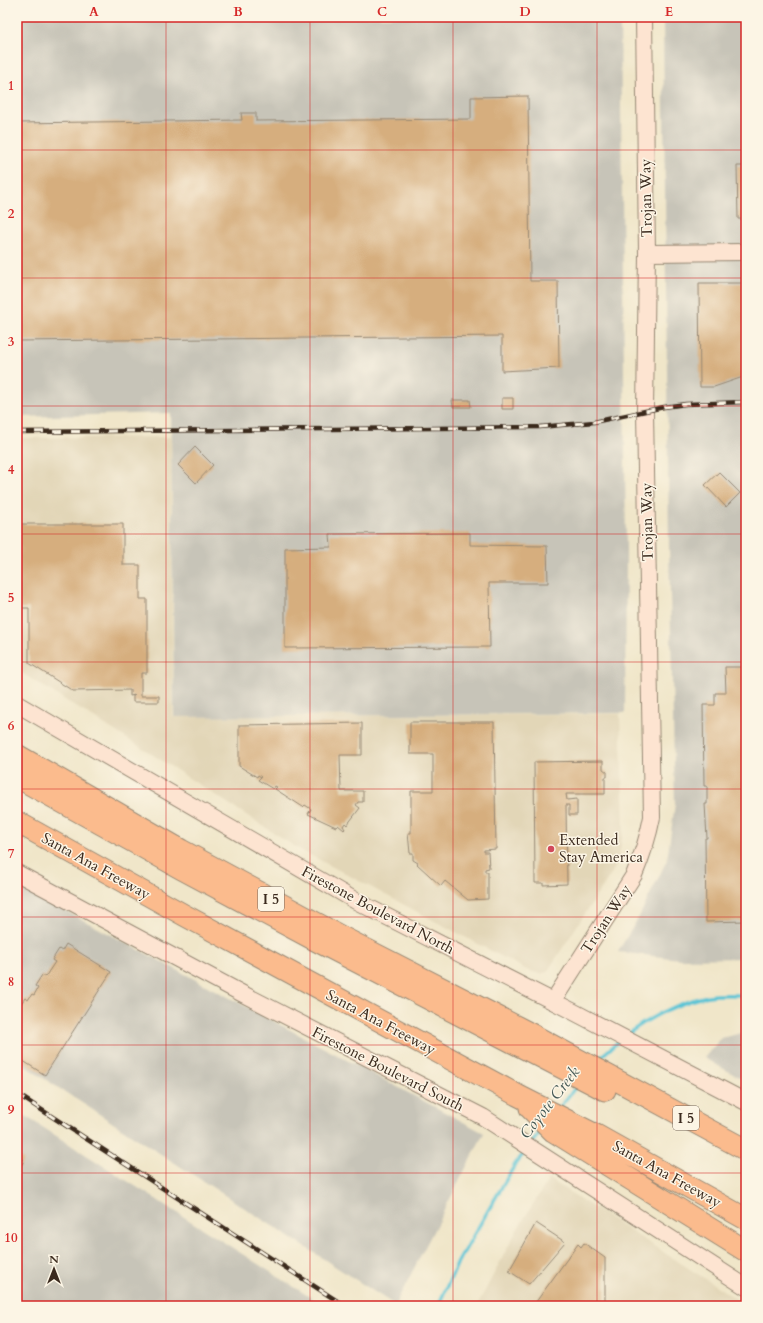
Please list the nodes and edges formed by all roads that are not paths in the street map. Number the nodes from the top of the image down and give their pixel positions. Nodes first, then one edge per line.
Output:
1 (644, 17) edge
2 (746, 252) edge
3 (647, 253) junction
4 (17, 704) edge
5 (17, 755) edge
6 (17, 777) edge
7 (17, 822) edge
8 (17, 873) edge
9 (553, 1001) junction
10 (527, 1041) junction
11 (623, 1091) junction
12 (746, 1102) edge
13 (589, 1141) junction
14 (746, 1150) edge
15 (746, 1166) edge
16 (746, 1219) edge
17 (746, 1251) edge
18 (746, 1288) edge

1 - 3 street, Trojan Way
2 - 3 street
3 - 9 street, Trojan Way
4 - 9 street, Firestone Boulevard North
5 - 10 highway, I 5
6 - 10 highway
7 - 13 highway, Santa Ana Freeway
8 - 18 street, Firestone Boulevard South
9 - 12 street, Firestone Boulevard North
10 - 11 highway, I 5
11 - 14 highway, I 5
11 - 15 highway
13 - 16 highway, Santa Ana Freeway
13 - 17 highway

